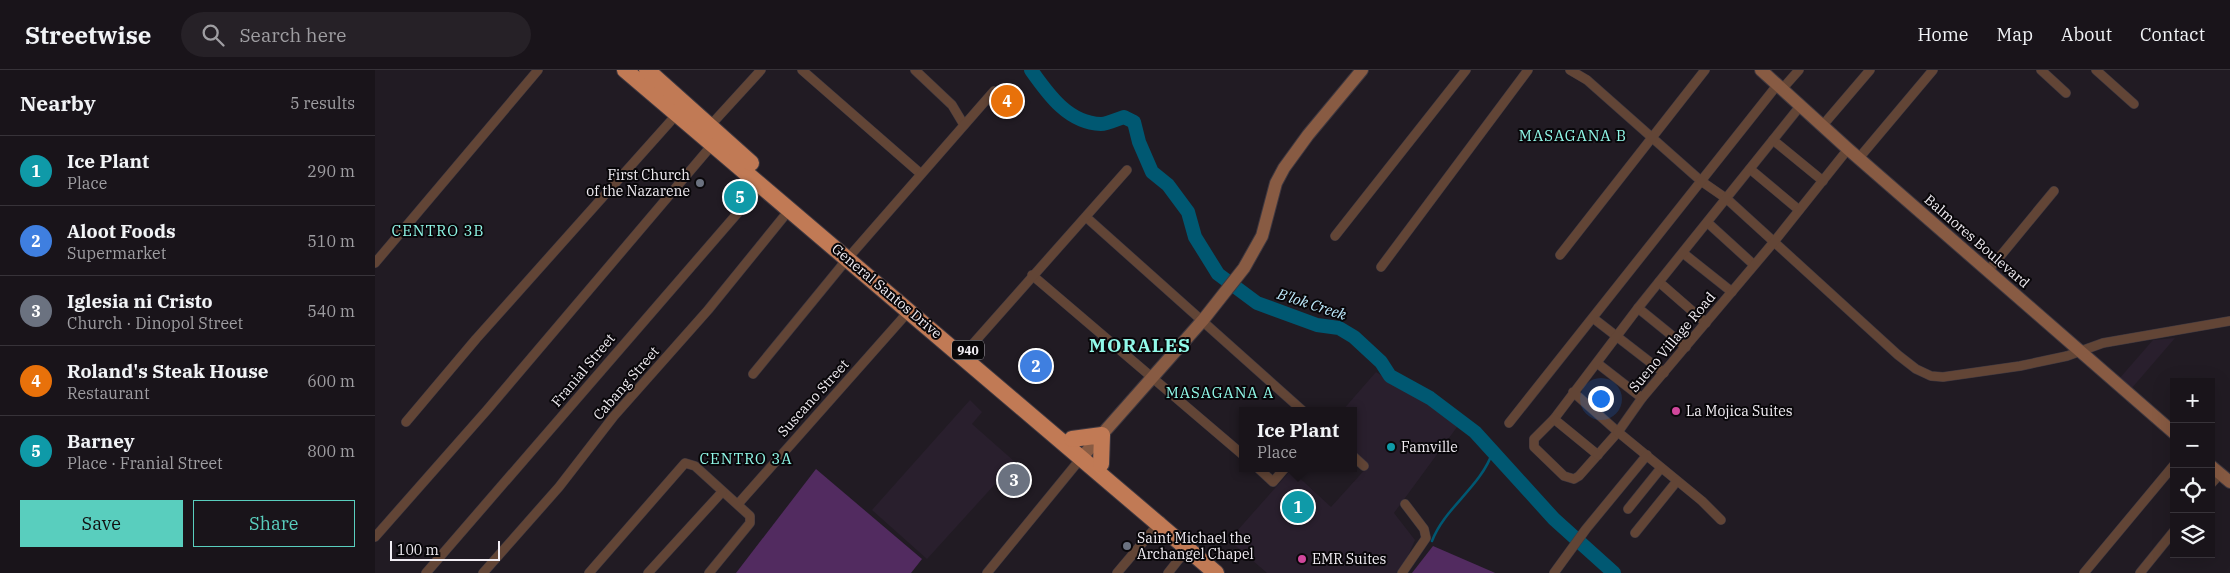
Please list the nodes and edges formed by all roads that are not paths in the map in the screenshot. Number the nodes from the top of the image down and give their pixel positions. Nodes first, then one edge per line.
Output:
1 (538, 70) edge
2 (625, 70) edge
3 (647, 70) edge
4 (761, 70) edge
5 (802, 70) edge
6 (915, 70) edge
7 (1362, 70) edge
8 (1466, 70) edge
9 (1528, 70) edge
10 (1570, 70) edge
11 (1705, 70) edge
12 (1761, 70) edge
13 (1799, 70) edge
14 (1870, 70) edge
15 (1933, 70) edge
16 (2041, 70) edge
17 (2096, 70) edge
18 (1781, 86) junction
19 (994, 91) dead end
20 (2066, 93) dead end
21 (2134, 104) dead end
22 (1801, 106) junction
23 (677, 114) junction
24 (964, 125) junction
25 (1823, 125) junction
26 (708, 136) junction
27 (1652, 138) junction
28 (1773, 140) junction
29 (1848, 149) junction
30 (1859, 158) junction
31 (1750, 169) junction
32 (1127, 170) dead end
33 (921, 174) junction
34 (1823, 180) junction
35 (1701, 181) junction
36 (761, 186) junction
37 (2054, 191) dead end
38 (1727, 199) junction
39 (790, 209) junction
40 (1799, 210) junction
41 (1085, 217) junction
42 (1708, 223) junction
43 (1335, 236) dead end
44 (1773, 243) junction
45 (1683, 253) junction
46 (850, 255) junction
47 (1560, 255) dead end
48 (375, 263) edge
49 (1753, 264) junction
50 (1381, 267) dead end
51 (1987, 270) junction
52 (1032, 275) junction
53 (1659, 282) junction
54 (1732, 292) junction
55 (1637, 308) junction
56 (909, 311) junction
57 (1593, 318) junction
58 (1203, 320) junction
59 (2230, 321) edge
60 (1706, 323) junction
61 (1617, 336) junction
62 (1686, 347) junction
63 (2079, 351) junction
64 (965, 353) junction
65 (1597, 363) junction
66 (1665, 372) junction
67 (753, 374) dead end
68 (1153, 378) junction
69 (1573, 392) junction
70 (1641, 398) junction
71 (1299, 407) edge
72 (1553, 419) junction
73 (406, 422) dead end
74 (1509, 422) dead end
75 (2170, 430) edge
76 (1618, 432) junction
77 (1102, 435) junction
78 (1072, 439) junction
79 (1239, 452) edge
80 (1084, 454) junction
81 (1598, 455) junction
82 (1647, 455) junction
83 (1357, 460) edge
84 (1101, 464) junction
85 (1364, 466) dead end
86 (1661, 468) junction
87 (2171, 468) edge
88 (2215, 470) edge
89 (1262, 472) edge
90 (1282, 472) edge
91 (1677, 481) junction
92 (2230, 482) edge
93 (723, 492) junction
94 (738, 504) junction
95 (1405, 504) dead end
96 (1628, 509) dead end
97 (1721, 520) dead end
98 (1160, 522) junction
99 (1635, 533) dead end
100 (2170, 536) edge
101 (375, 537) edge
102 (1187, 549) junction
103 (1558, 572) edge
104 (427, 573) edge
105 (483, 573) edge
106 (589, 573) edge
107 (648, 573) edge
108 (709, 573) edge
109 (987, 573) edge
110 (1117, 573) edge
111 (1168, 573) edge
112 (1216, 573) edge
113 (1228, 573) edge
114 (1402, 573) edge
115 (2084, 573) edge
116 (2140, 573) edge

1 - 48 street
2 - 23 highway, General Santos Drive / 940
3 - 26 highway, General Santos Drive / 940
4 - 26 street
5 - 33 street
6 - 24 street
7 - 58 street
8 - 43 street
9 - 50 street
10 - 27 street
11 - 27 street
12 - 18 street, Balmores Boulevard
13 - 18 street
14 - 25 street
15 - 30 street
16 - 20 street
17 - 21 street
18 - 22 street, Balmores Boulevard
18 - 35 street
19 - 24 street
22 - 25 street, Balmores Boulevard
22 - 28 street
23 - 26 highway, General Santos Drive / 940
23 - 73 street
24 - 33 street
25 - 29 street, Balmores Boulevard
26 - 36 highway, General Santos Drive / 940
26 - 46 highway, General Santos Drive / 940
26 - 101 street
27 - 35 street
27 - 47 street
28 - 31 street
28 - 34 street
29 - 30 street, Balmores Boulevard
29 - 34 street, Sueno Village Road
30 - 51 street, Balmores Boulevard
31 - 38 street
31 - 40 street
32 - 41 street
33 - 46 street
34 - 40 street, Sueno Village Road
35 - 38 street
35 - 57 street
36 - 39 highway, General Santos Drive / 940
36 - 104 street, Franial Street
37 - 51 street
38 - 42 street
38 - 44 street
39 - 46 highway, General Santos Drive / 940
39 - 105 street, Cabang Street
40 - 44 street, Sueno Village Road
41 - 52 street
41 - 58 street
42 - 45 street
42 - 49 street
44 - 49 street, Sueno Village Road
44 - 63 street
45 - 53 street
45 - 54 street
46 - 56 highway, General Santos Drive / 940
46 - 64 highway, General Santos Drive / 940
46 - 67 street
49 - 54 street, Sueno Village Road
51 - 63 street, Balmores Boulevard
52 - 64 street
52 - 68 street
53 - 55 street
53 - 60 street
54 - 60 street, Sueno Village Road
55 - 61 street
55 - 62 street
56 - 64 highway, General Santos Drive / 940
56 - 94 street, Suscano Street
57 - 61 street
57 - 74 street
58 - 68 street
58 - 71 street
59 - 63 street
60 - 62 street, Sueno Village Road
61 - 65 street
61 - 66 street
62 - 66 street, Sueno Village Road
63 - 75 street, Balmores Boulevard
64 - 78 highway, General Santos Drive / 940
64 - 80 highway, General Santos Drive / 940
65 - 69 street
65 - 70 street
66 - 70 street, Sueno Village Road
68 - 77 street
68 - 79 street
69 - 72 street
69 - 76 street
70 - 76 street, Sueno Village Road
72 - 81 street
72 - 81 street, Sueno Village Road
76 - 81 street, Sueno Village Road
76 - 82 street
77 - 78 highway
77 - 80 street
77 - 84 highway
78 - 80 highway, General Santos Drive / 940
80 - 84 highway, General Santos Drive / 940
80 - 98 highway, General Santos Drive / 940
80 - 109 street
82 - 86 street
82 - 103 street
83 - 85 street
84 - 98 highway, General Santos Drive / 940
86 - 91 street
86 - 96 street
87 - 115 street
88 - 92 street
89 - 90 street
91 - 97 street
91 - 99 street
93 - 94 street
93 - 106 street
93 - 107 street
94 - 108 street
95 - 114 street
98 - 102 highway, General Santos Drive / 940
98 - 110 street
98 - 113 highway, General Santos Drive / 940
100 - 116 street
102 - 111 street
102 - 112 highway, General Santos Drive / 940

